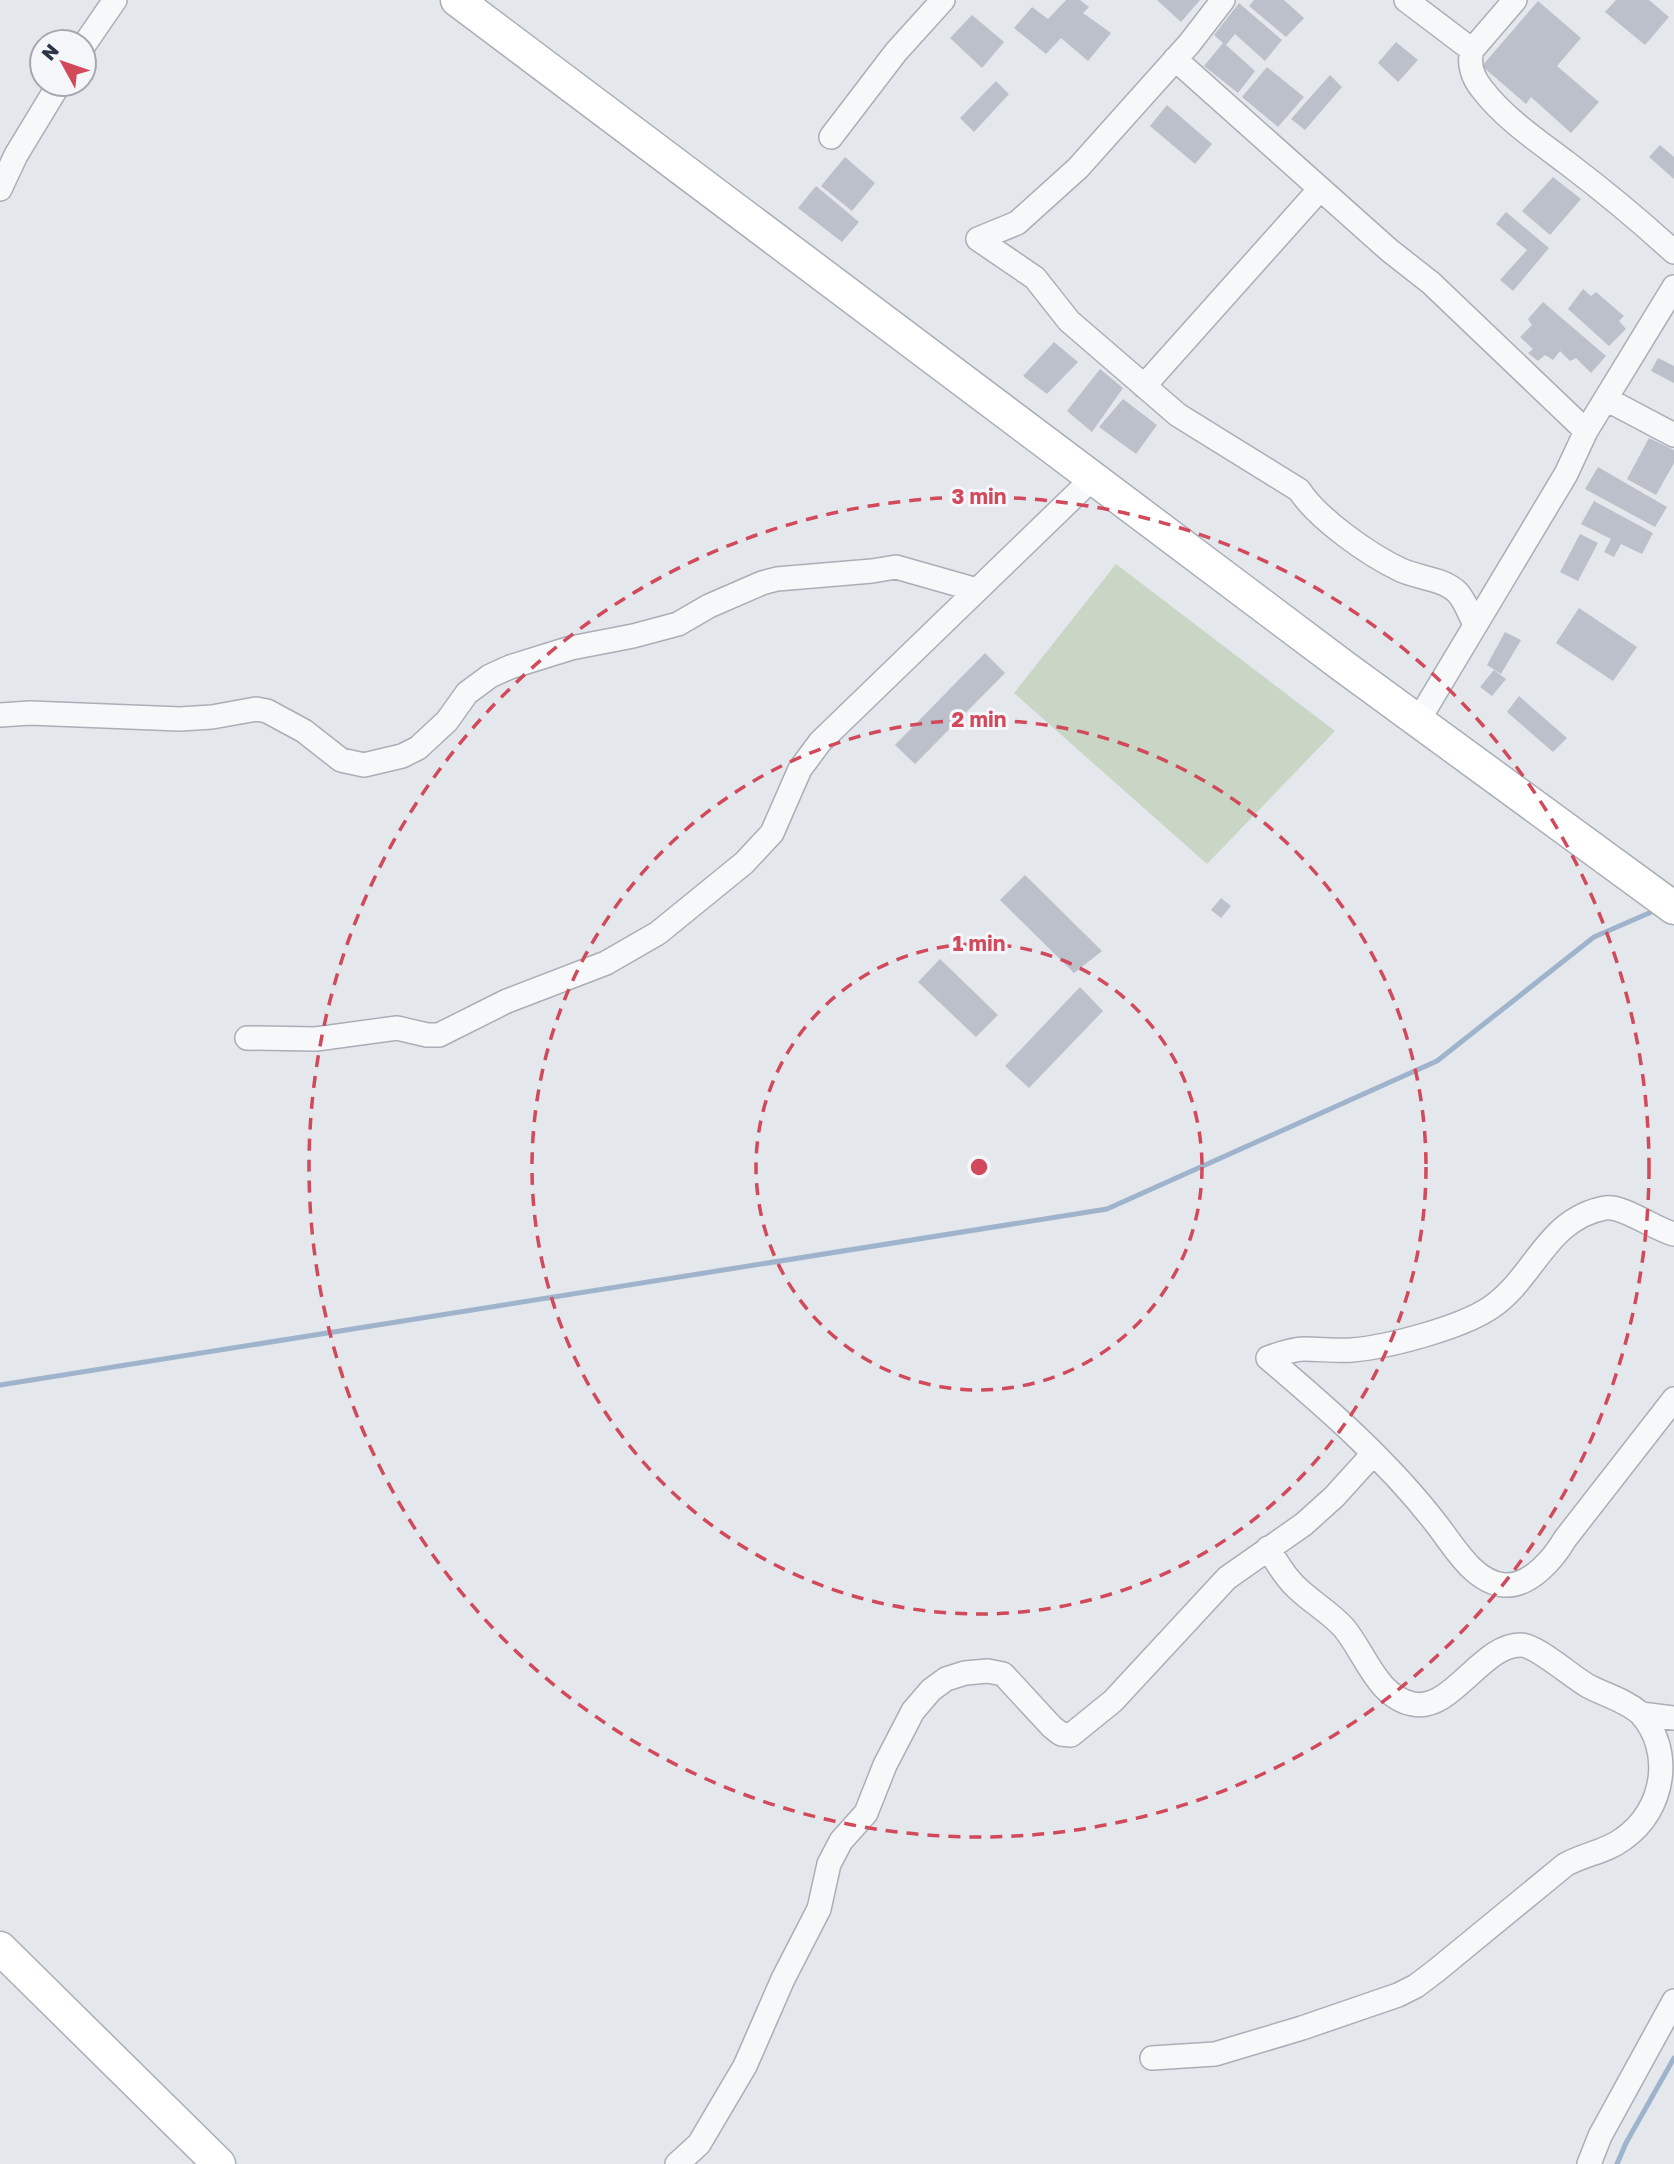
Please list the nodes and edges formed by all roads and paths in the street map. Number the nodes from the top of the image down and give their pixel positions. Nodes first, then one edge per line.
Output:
1 (115, 0) edge
2 (457, 0) edge
3 (943, 0) edge
4 (1223, 0) edge
5 (1406, 0) edge
6 (1515, 0) edge
7 (96, 28) edge
8 (1472, 50) junction
9 (1175, 59) junction
10 (50, 98) edge
11 (831, 137) dead end
12 (8, 155) edge
13 (0, 189) edge
14 (1320, 189) junction
15 (1674, 252) edge
16 (1674, 287) edge
17 (1144, 386) junction
18 (1606, 399) junction
19 (1587, 431) junction
20 (1674, 435) edge
21 (1093, 478) junction
22 (977, 590) junction
23 (1475, 625) junction
24 (0, 715) edge
25 (1418, 721) junction
26 (1674, 908) edge
27 (247, 1038) dead end
28 (1674, 1234) edge
29 (1674, 1399) edge
30 (1373, 1454) junction
31 (1268, 1548) junction
32 (1641, 1714) junction
33 (1674, 1718) edge
34 (1669, 1760) edge
35 (0, 1948) edge
36 (1674, 2001) edge
37 (1152, 2058) dead end
38 (219, 2164) edge
39 (677, 2164) edge
40 (1588, 2164) edge

1 - 7 street
2 - 21 street
3 - 11 street
4 - 9 street
5 - 8 street
6 - 8 street
8 - 15 street
9 - 14 street
9 - 17 street
10 - 12 street
12 - 13 street
14 - 17 street
14 - 19 street
16 - 18 street
17 - 23 street
18 - 19 street
18 - 20 street
19 - 23 street
21 - 22 street
21 - 25 street
22 - 24 street
22 - 27 street
23 - 25 street
25 - 26 street
28 - 30 street
29 - 30 street
30 - 31 street
31 - 32 street
31 - 39 street
32 - 33 street
32 - 34 street
34 - 37 street
35 - 38 street
36 - 40 street

